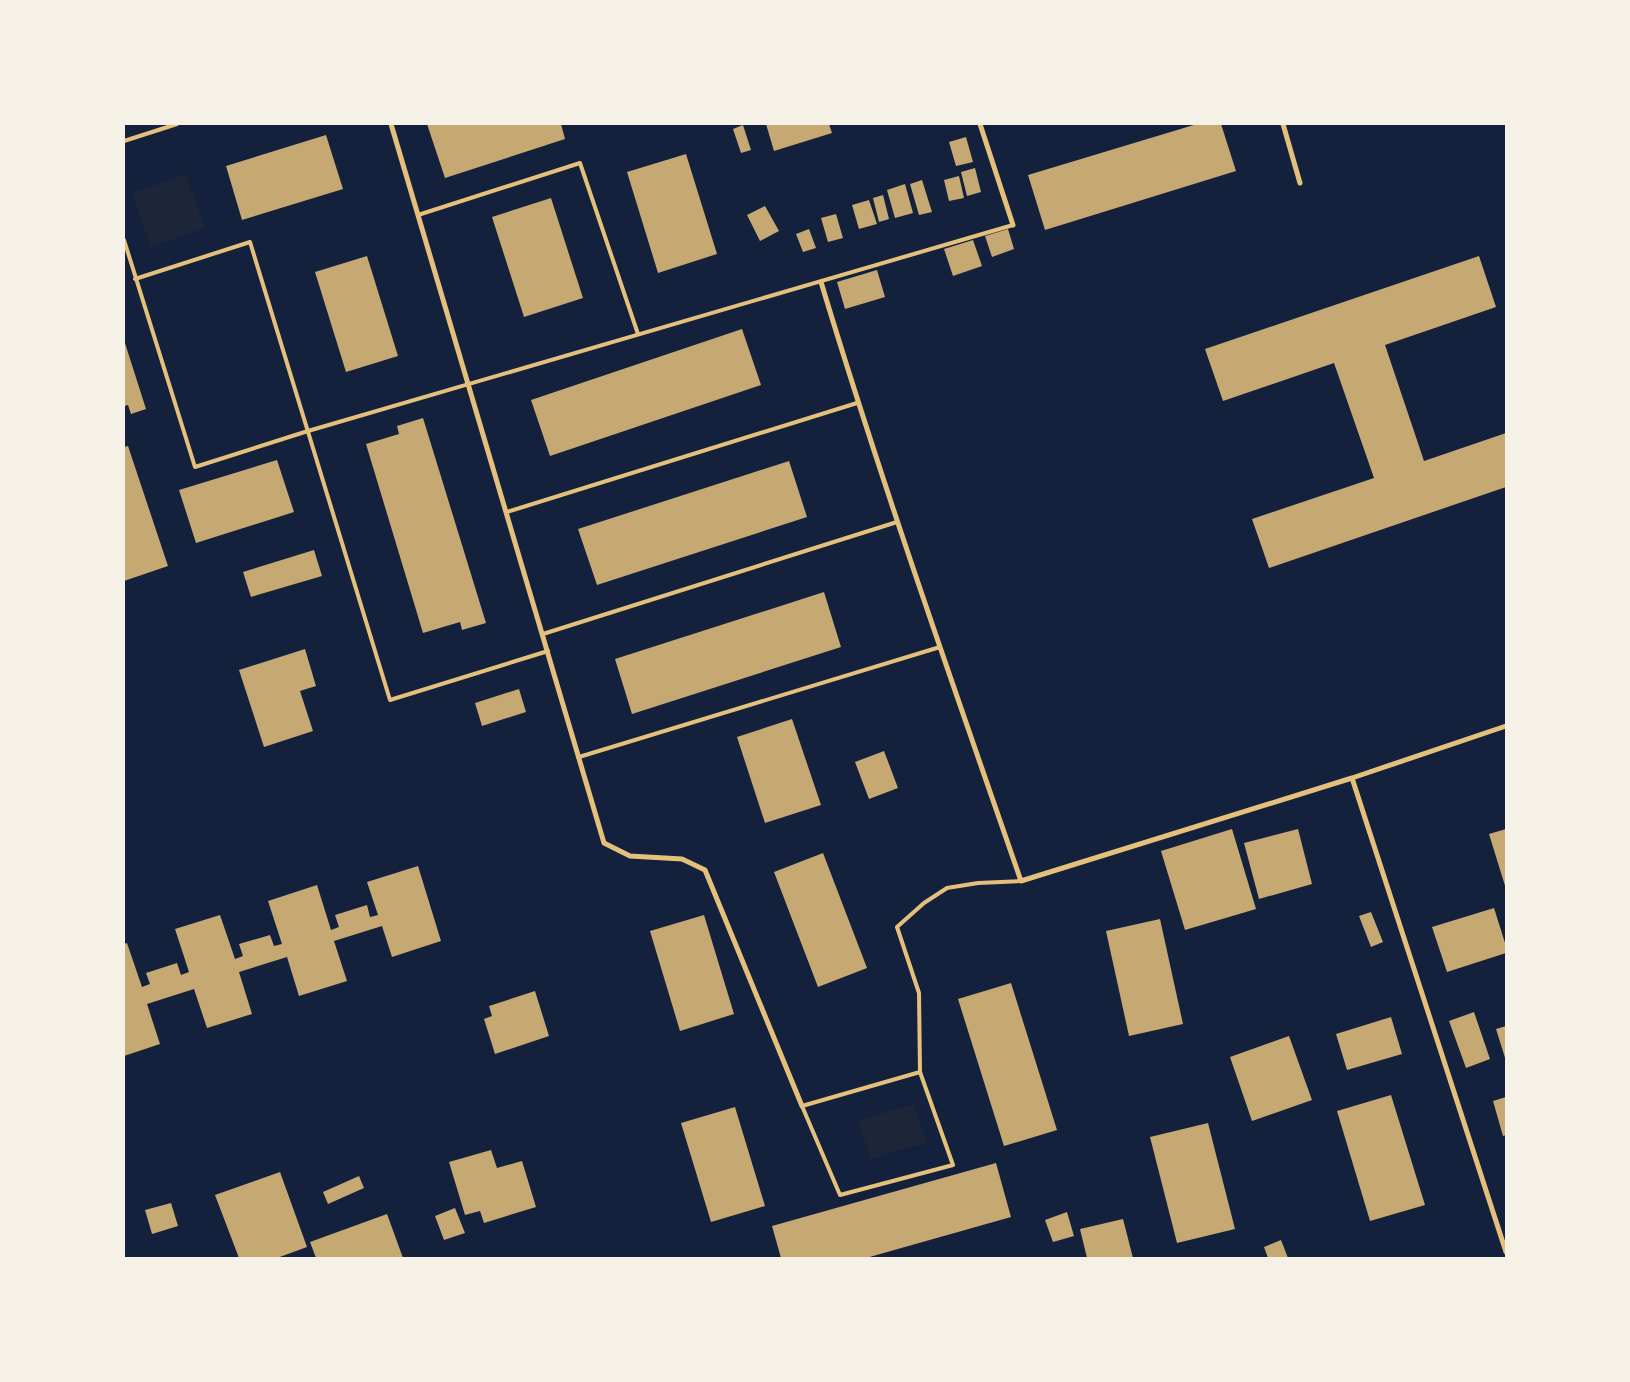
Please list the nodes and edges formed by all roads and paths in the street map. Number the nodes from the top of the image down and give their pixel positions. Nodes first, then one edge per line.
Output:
1 (177, 124) edge
2 (391, 124) edge
3 (980, 124) edge
4 (1283, 124) edge
5 (124, 141) edge
6 (1300, 183) dead end
7 (418, 214) junction
8 (1013, 225) joint
9 (124, 240) edge
10 (135, 279) junction
11 (821, 282) junction
12 (638, 334) junction
13 (469, 384) junction
14 (858, 403) junction
15 (308, 432) junction
16 (507, 512) junction
17 (897, 522) junction
18 (543, 634) junction
19 (940, 647) junction
20 (548, 651) junction
21 (1506, 726) edge
22 (579, 757) junction
23 (1352, 778) junction
24 (1021, 881) junction
25 (920, 1072) junction
26 (802, 1106) junction
27 (1506, 1252) edge

1 - 5 lane
2 - 7 street
3 - 8 street
4 - 6 street
7 - 12 lane
7 - 13 street
8 - 11 lane
9 - 10 lane
10 - 15 lane
10 - 15 lane
11 - 12 lane
11 - 14 street
12 - 13 lane
13 - 15 lane
13 - 16 street
14 - 16 lane
14 - 17 street
15 - 20 lane
16 - 18 street
17 - 18 lane
17 - 19 street
18 - 20 street
19 - 22 lane
19 - 24 street
20 - 22 street
21 - 23 street
22 - 26 street
23 - 24 street
23 - 27 street
24 - 25 lane
25 - 26 lane
25 - 26 lane

